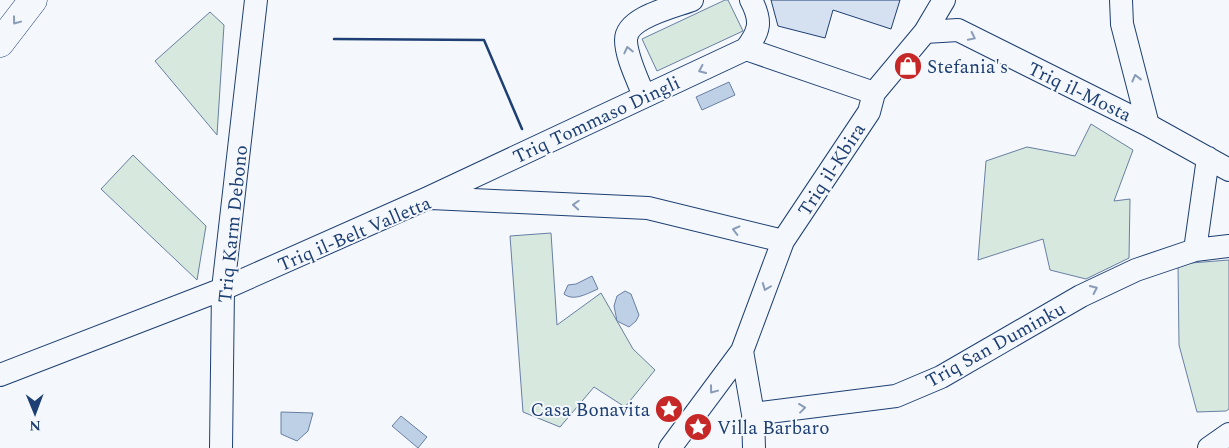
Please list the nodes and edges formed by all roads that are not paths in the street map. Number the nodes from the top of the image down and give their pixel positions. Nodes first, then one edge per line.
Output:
1 (33, 0) edge
2 (256, 0) edge
3 (692, 0) edge
4 (944, 0) edge
5 (1121, 0) edge
6 (755, 20) edge
7 (925, 32) junction
8 (0, 43) edge
9 (874, 93) junction
10 (644, 96) junction
11 (1148, 125) junction
12 (1208, 158) junction
13 (1229, 170) edge
14 (428, 198) junction
15 (784, 241) junction
16 (1229, 246) edge
17 (1195, 250) junction
18 (223, 289) junction
19 (742, 351) junction
20 (0, 376) edge
21 (753, 414) junction
22 (1229, 434) edge
23 (221, 448) edge
24 (670, 448) edge
25 (754, 448) edge
26 (1209, 448) edge

1 -> 8 highway
2 - 18 street, Triq Karm Debono
10 -> 3 street
4 - 7 street, Triq il-Kbira
11 -> 5 street
6 - 9 street
6 -> 10 street, Triq Tommaso Dingli
7 - 9 street, Triq il-Kbira
7 -> 11 street, Triq il-Mosta
9 - 15 street, Triq il-Kbira
10 - 14 street, Triq Tommaso Dingli
11 - 12 street, Triq il-Mosta
12 - 13 street, Triq il-Mosta
12 - 17 street
15 -> 14 street, Triq il-Belt Valletta
14 - 18 street, Triq il-Belt Valletta
15 -> 19 street, Triq il-Kbira
16 - 17 street, Triq San Duminku
21 -> 17 street, Triq San Duminku
18 - 20 street, Triq il-Belt Valletta
18 - 23 street, Triq Karm Debono
19 - 21 street
19 -> 24 street, Triq il-Kbira
21 - 25 street
22 - 26 street

